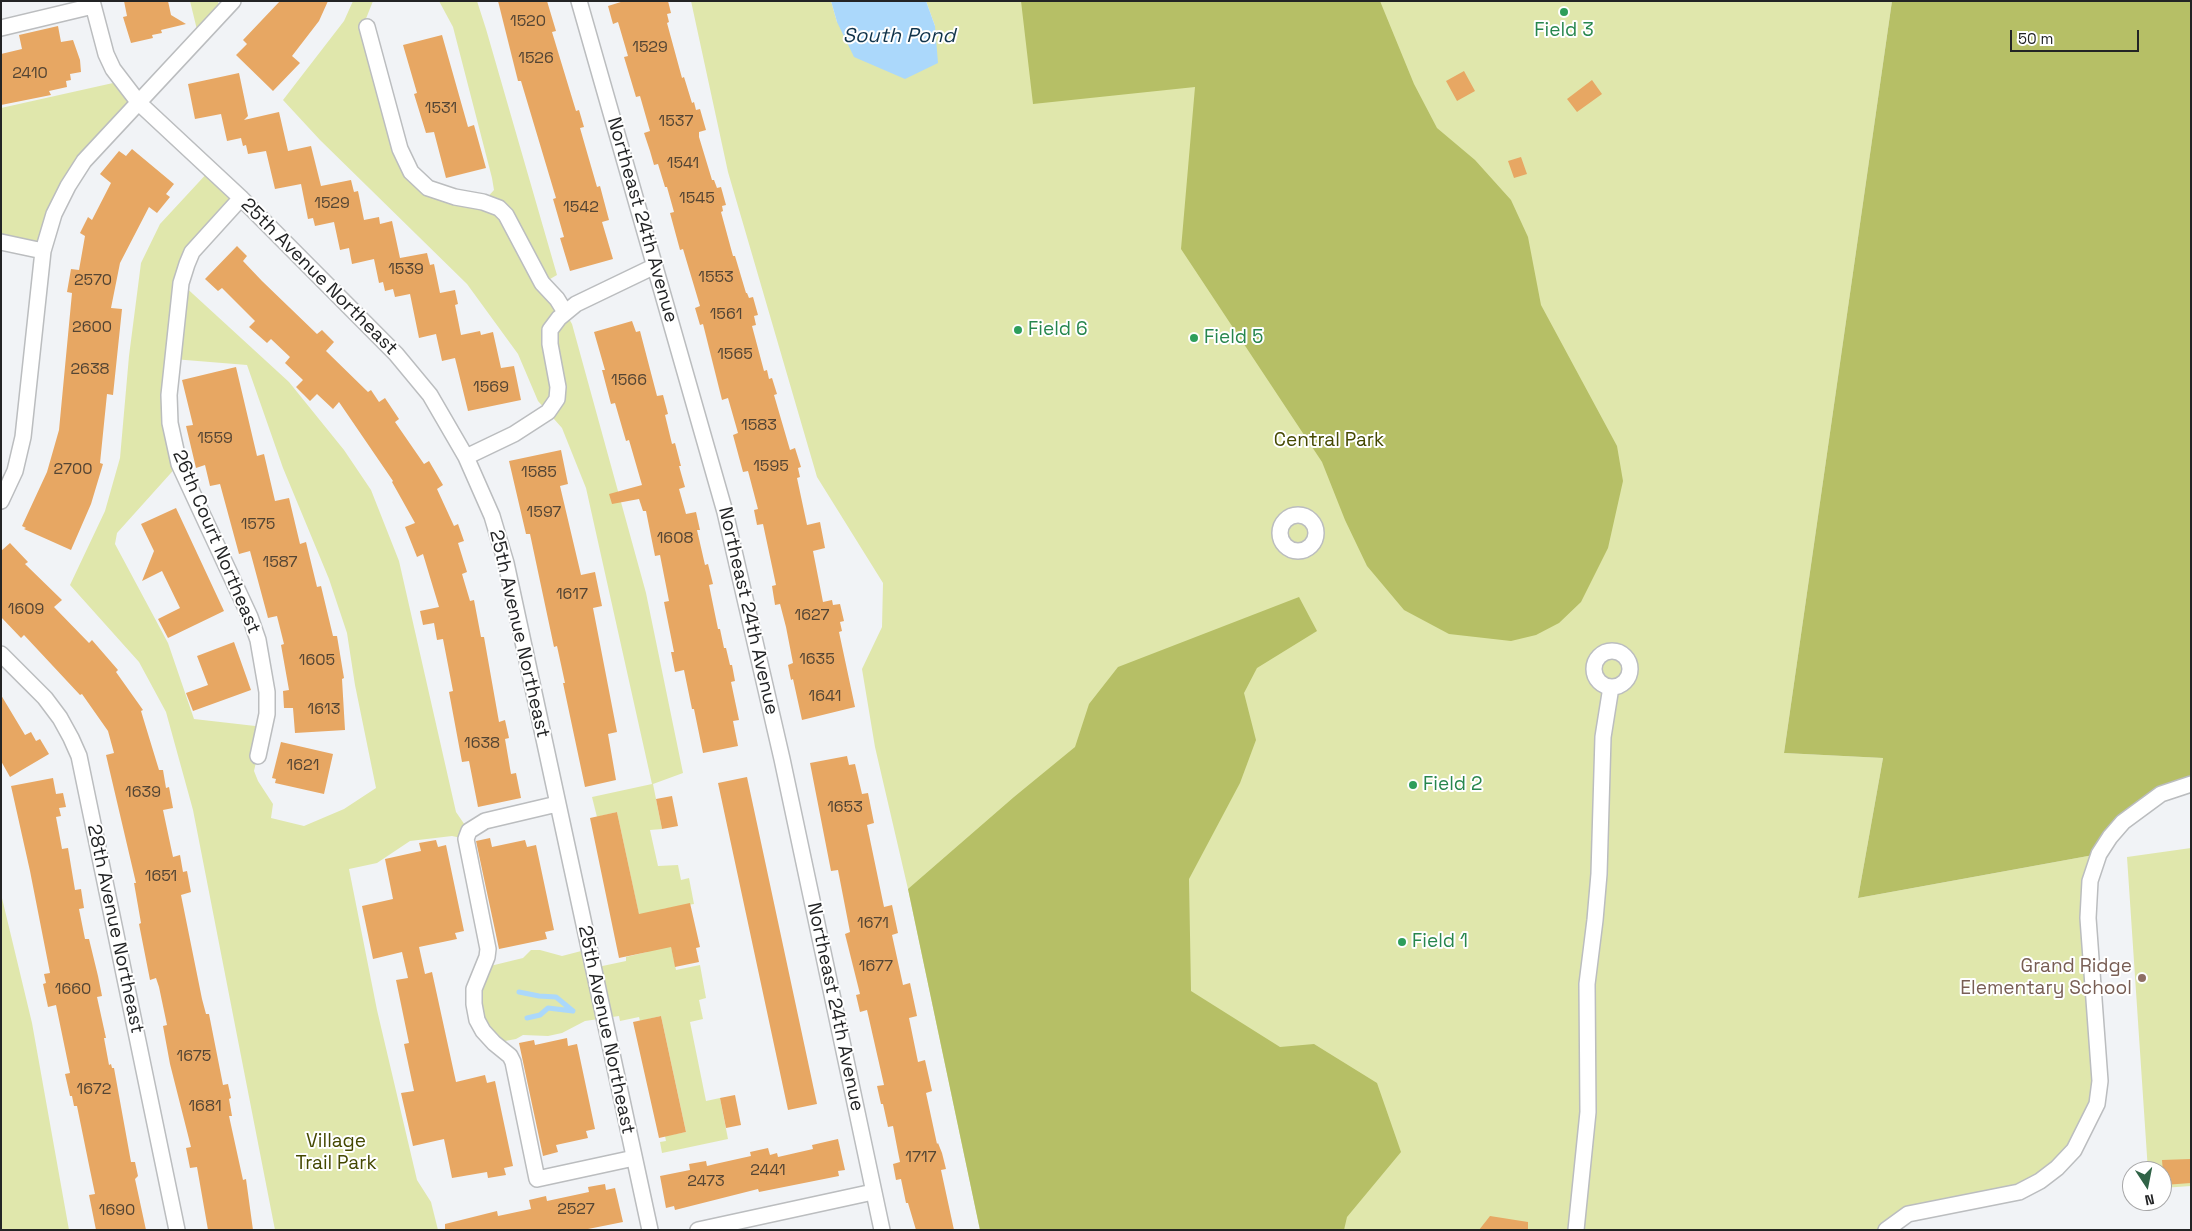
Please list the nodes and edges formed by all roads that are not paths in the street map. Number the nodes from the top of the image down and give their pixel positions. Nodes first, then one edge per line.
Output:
1 (233, 1) edge
2 (579, 1) edge
3 (92, 4) edge
4 (367, 27) dead end
5 (1, 28) edge
6 (139, 104) junction
7 (241, 198) junction
8 (1, 242) edge
9 (43, 251) junction
10 (655, 266) junction
11 (565, 312) junction
12 (466, 457) junction
13 (1, 501) edge
14 (1, 654) edge
15 (1611, 687) dead end
16 (258, 756) dead end
17 (2191, 784) edge
18 (557, 804) junction
19 (634, 1158) junction
20 (873, 1192) junction
21 (177, 1230) edge
22 (650, 1230) edge
23 (698, 1230) edge
24 (882, 1230) edge
25 (1576, 1230) edge
26 (1886, 1230) edge

1 - 6 street
2 - 10 street, Northeast 24th Avenue
3 - 5 street
3 - 6 street, 25th Avenue Northeast
4 - 11 street
6 - 7 street, 25th Avenue Northeast
6 - 9 street
7 - 12 street, 25th Avenue Northeast
7 - 16 street, 26th Court Northeast
8 - 9 street
9 - 13 street
10 - 11 street
10 - 20 street, Northeast 24th Avenue
11 - 12 street
12 - 18 street, 25th Avenue Northeast
14 - 21 street, 28th Avenue Northeast
15 - 25 street
17 - 26 street
18 - 19 street, 25th Avenue Northeast
18 - 19 street
19 - 22 street, 25th Avenue Northeast
20 - 23 street
20 - 24 street, Northeast 24th Avenue

